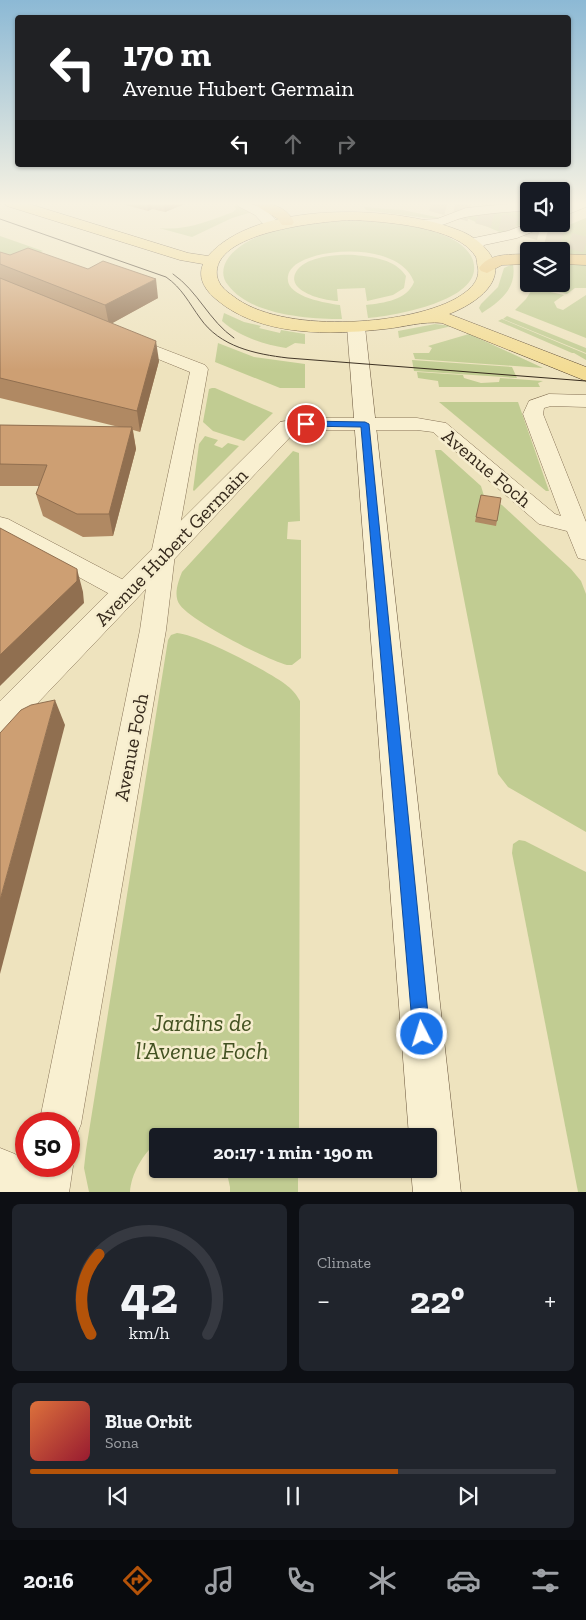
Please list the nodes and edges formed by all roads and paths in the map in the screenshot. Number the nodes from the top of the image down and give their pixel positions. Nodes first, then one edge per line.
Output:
1 (197, 259) edge
2 (214, 259) edge
3 (484, 259) edge
4 (570, 259) edge
5 (520, 260) edge
6 (586, 260) edge
7 (212, 261) junction
8 (487, 268) junction
9 (464, 300) junction
10 (423, 317) junction
11 (356, 327) junction
12 (115, 335) edge
13 (583, 373) edge
14 (586, 401) edge
15 (365, 424) junction
16 (0, 524) edge
17 (576, 524) junction
18 (586, 552) edge
19 (163, 554) junction
20 (126, 592) junction
21 (0, 722) edge
22 (62, 1112) edge
23 (0, 1169) edge
24 (50, 1177) edge
25 (28, 1192) edge
26 (47, 1192) edge
27 (437, 1192) edge

1 - 7 main road
2 - 7 main road
3 - 8 main road
4 - 6 highway
5 - 8 highway
7 - 11 main road
8 - 9 main road
9 - 10 main road
9 - 13 main road
10 - 11 main road
10 - 13 main road
11 - 15 main road
12 - 19 street, Avenue Foch
14 - 17 street, Avenue Foch
15 - 17 street, Avenue Foch
15 - 19 main road, Avenue Hubert Germain
15 - 27 main road
16 - 20 street
17 - 18 street, Avenue Foch
19 - 20 main road, Avenue Hubert Germain
19 - 22 street, Avenue Foch
20 - 21 main road, Avenue Hubert Germain
23 - 25 street
24 - 26 street

